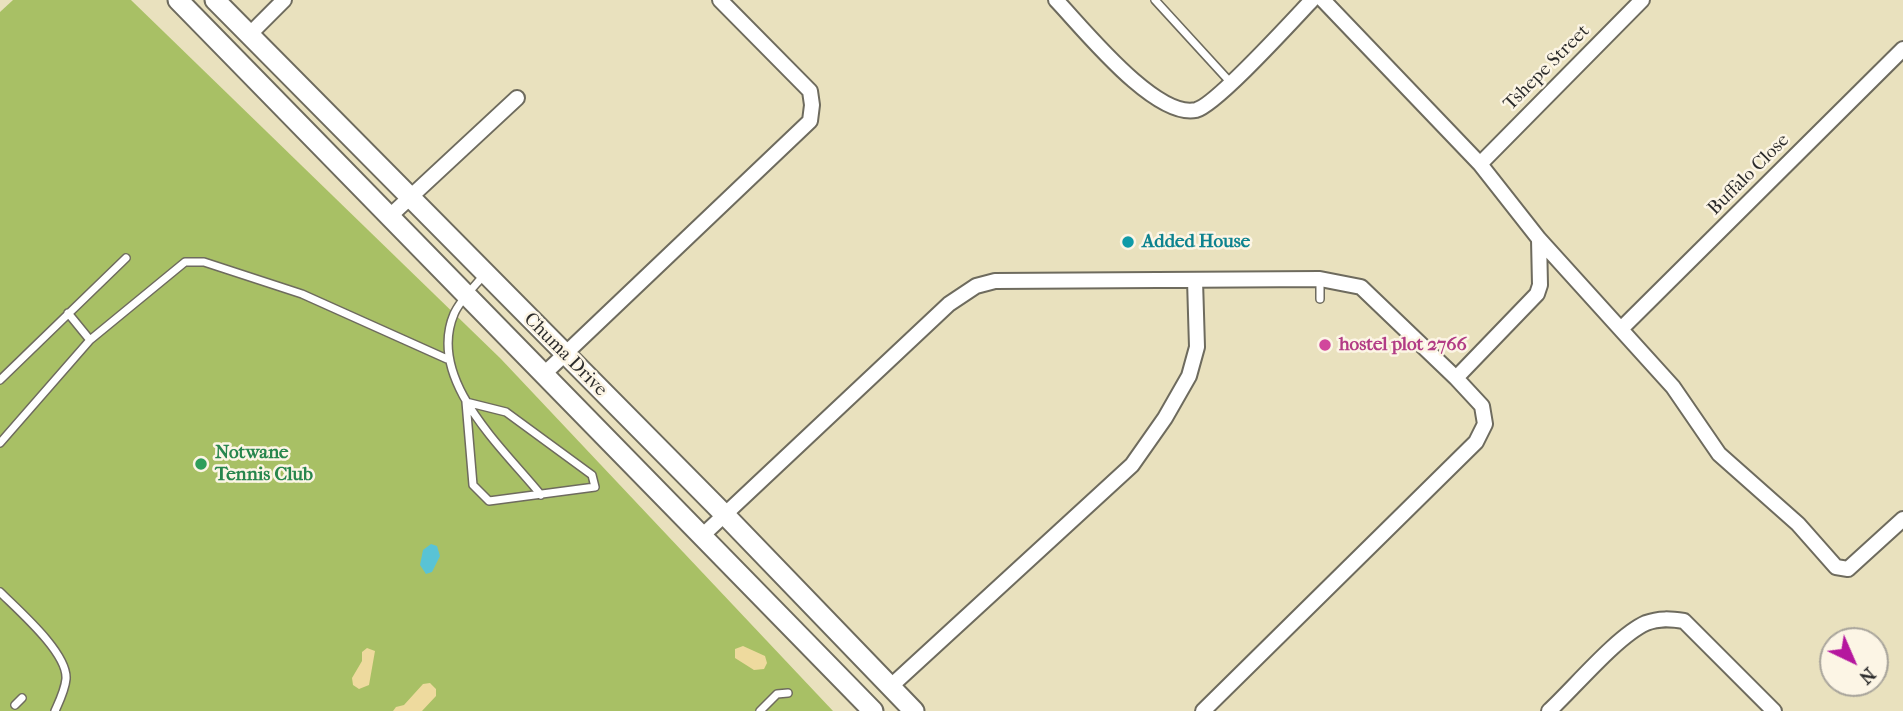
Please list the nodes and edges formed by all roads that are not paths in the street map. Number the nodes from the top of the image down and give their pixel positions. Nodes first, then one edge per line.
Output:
1 (178, 0) edge
2 (215, 0) edge
3 (284, 0) edge
4 (720, 0) edge
5 (1056, 0) edge
6 (1155, 0) edge
7 (1312, 0) edge
8 (1323, 0) edge
9 (1642, 0) edge
10 (250, 34) junction
11 (1903, 49) edge
12 (1231, 83) junction
13 (517, 98) dead end
14 (1480, 164) junction
15 (410, 198) junction
16 (390, 216) junction
17 (1539, 239) junction
18 (126, 258) dead end
19 (485, 274) junction
20 (1320, 279) junction
21 (1195, 280) junction
22 (466, 298) junction
23 (1320, 299) dead end
24 (68, 313) junction
25 (1621, 329) junction
26 (90, 340) junction
27 (565, 355) junction
28 (447, 359) junction
29 (544, 374) junction
30 (1456, 377) junction
31 (0, 380) edge
32 (466, 402) junction
33 (0, 443) edge
34 (541, 495) junction
35 (725, 515) junction
36 (1903, 519) edge
37 (703, 535) junction
38 (0, 592) edge
39 (890, 687) junction
40 (788, 693) dead end
41 (22, 698) dead end
42 (15, 705) dead end
43 (55, 711) edge
44 (760, 711) edge
45 (873, 711) edge
46 (914, 711) edge
47 (1203, 711) edge
48 (1549, 711) edge
49 (1774, 711) edge

1 - 16 main road, Chuma Drive
2 - 10 main road, Chuma Drive
3 - 10 street
4 - 27 street
5 - 12 street
6 - 12 lane
7 - 12 street
8 - 14 street
9 - 14 street, Tshepe Street
10 - 15 main road, Chuma Drive
11 - 25 street, Buffalo Close
13 - 15 street
14 - 17 street
15 - 16 street
15 - 19 main road, Chuma Drive
16 - 22 main road, Chuma Drive
17 - 25 street
17 - 30 street
18 - 24 lane
19 - 22 lane
19 - 27 main road, Chuma Drive
20 - 21 street
20 - 23 lane
20 - 30 street
21 - 35 street
21 - 39 street
22 - 28 lane
22 - 29 main road, Chuma Drive
24 - 26 lane
24 - 31 lane
25 - 36 street
26 - 28 lane
26 - 33 lane
27 - 29 street
27 - 35 main road, Chuma Drive
28 - 32 lane
29 - 37 main road, Chuma Drive
30 - 47 street
32 - 34 lane
32 - 34 lane
32 - 34 lane
35 - 37 street
35 - 39 main road, Chuma Drive
37 - 45 main road, Chuma Drive
38 - 43 lane
39 - 46 main road, Chuma Drive
40 - 44 lane
41 - 42 lane
48 - 49 street

